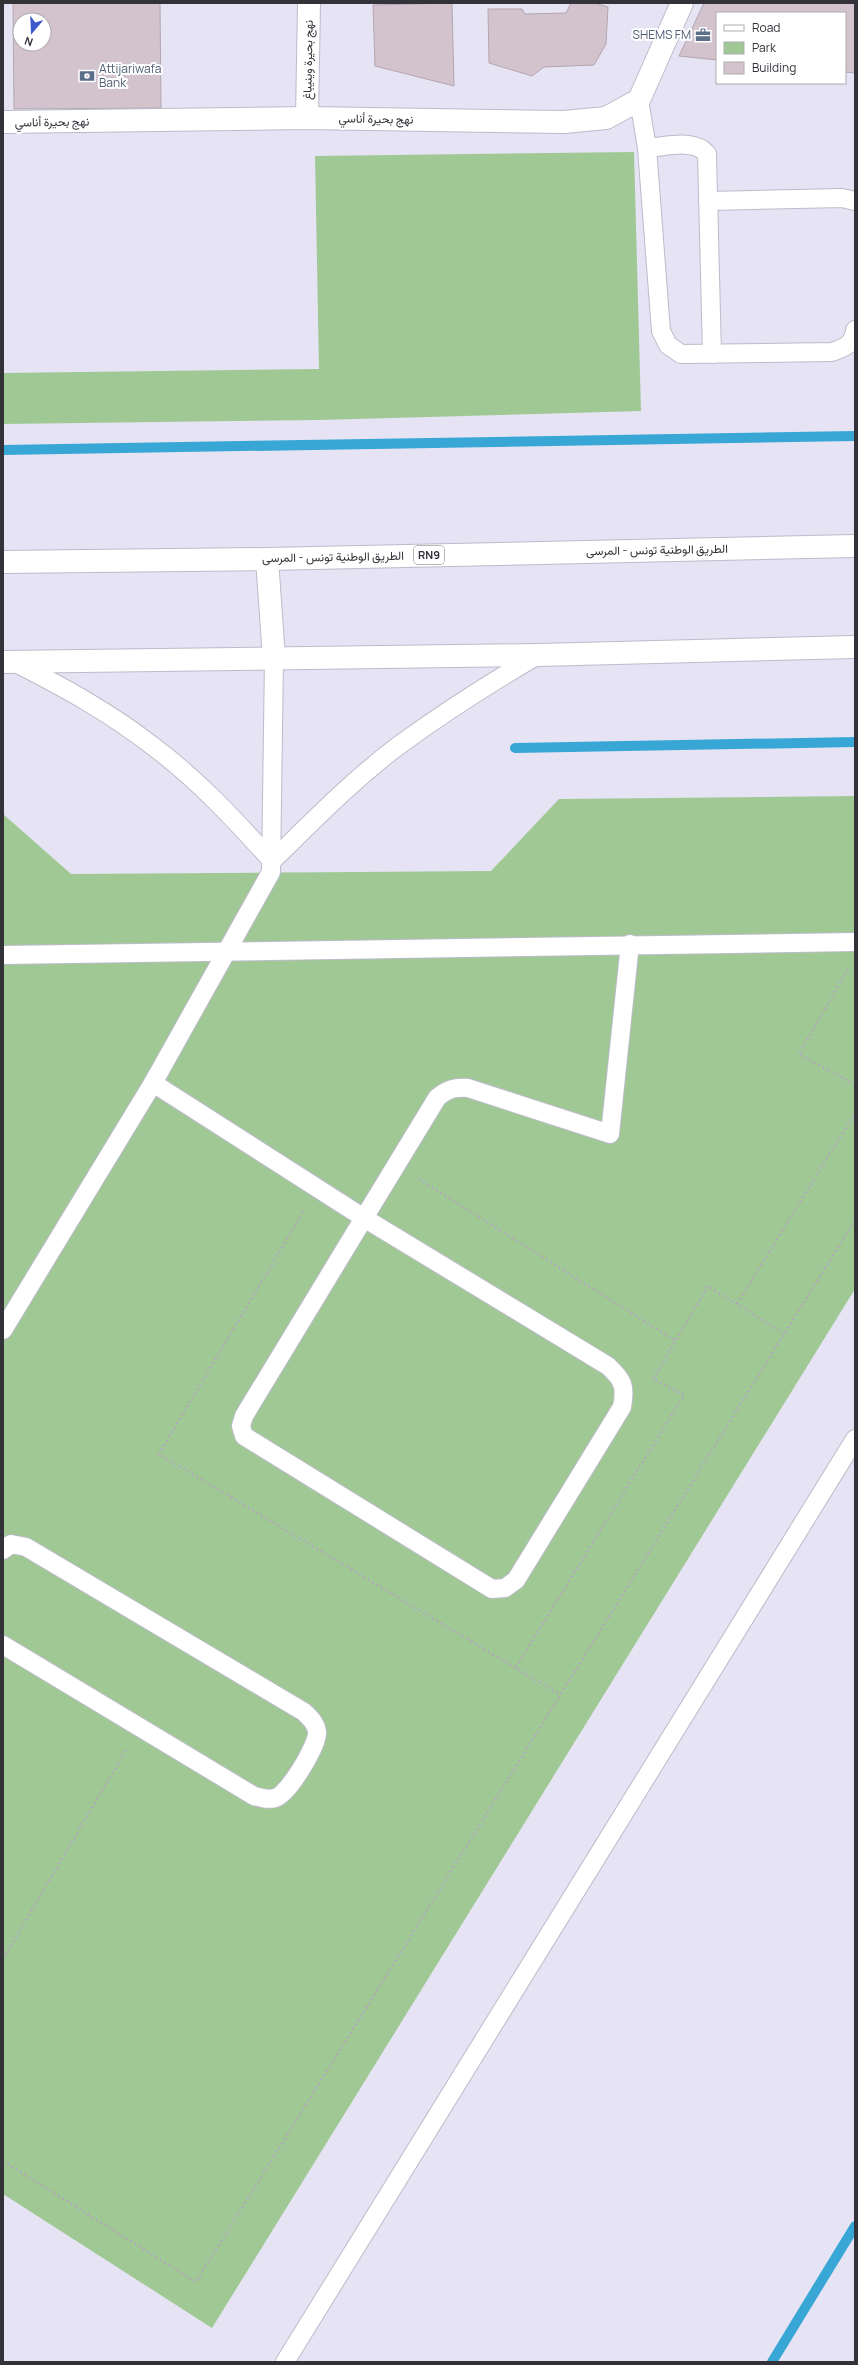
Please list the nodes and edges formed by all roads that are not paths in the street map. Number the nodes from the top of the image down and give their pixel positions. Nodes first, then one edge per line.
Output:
1 (309, 3) edge
2 (682, 3) edge
3 (639, 100) junction
4 (306, 118) junction
5 (3, 122) edge
6 (647, 148) junction
7 (708, 201) junction
8 (855, 201) edge
9 (855, 330) edge
10 (712, 354) junction
11 (855, 546) edge
12 (267, 559) junction
13 (3, 562) edge
14 (855, 647) edge
15 (538, 655) junction
16 (274, 658) junction
17 (9, 662) edge
18 (272, 861) junction
19 (855, 942) edge
20 (630, 944) junction
21 (228, 950) junction
22 (3, 955) edge
23 (153, 1083) junction
24 (364, 1218) junction
25 (3, 1330) edge
26 (855, 1439) edge
27 (3, 1550) edge
28 (3, 1645) edge
29 (285, 2362) edge

1 - 4 main road, نهج بحيرة وينيباغ
2 - 3 main road
3 - 4 main road, نهج بحيرة أناسي
3 - 6 lane
4 - 5 main road, نهج بحيرة أناسي
6 - 7 lane
6 - 10 lane
7 - 8 lane
7 - 10 lane
9 - 10 lane
11 - 12 main road, الطريق الوطنية تونس - المرسى / RN9
12 - 13 main road, الطريق الوطنية تونس - المرسى / RN9
12 - 16 main road
14 - 15 main road
15 - 16 main road
15 - 18 lane
16 - 17 main road
16 - 18 lane
17 - 18 lane
18 - 21 lane
19 - 20 lane
20 - 21 lane
20 - 24 lane
21 - 22 lane
21 - 23 lane
23 - 24 lane
23 - 25 lane
24 - 24 lane
26 - 29 lane
27 - 28 lane

